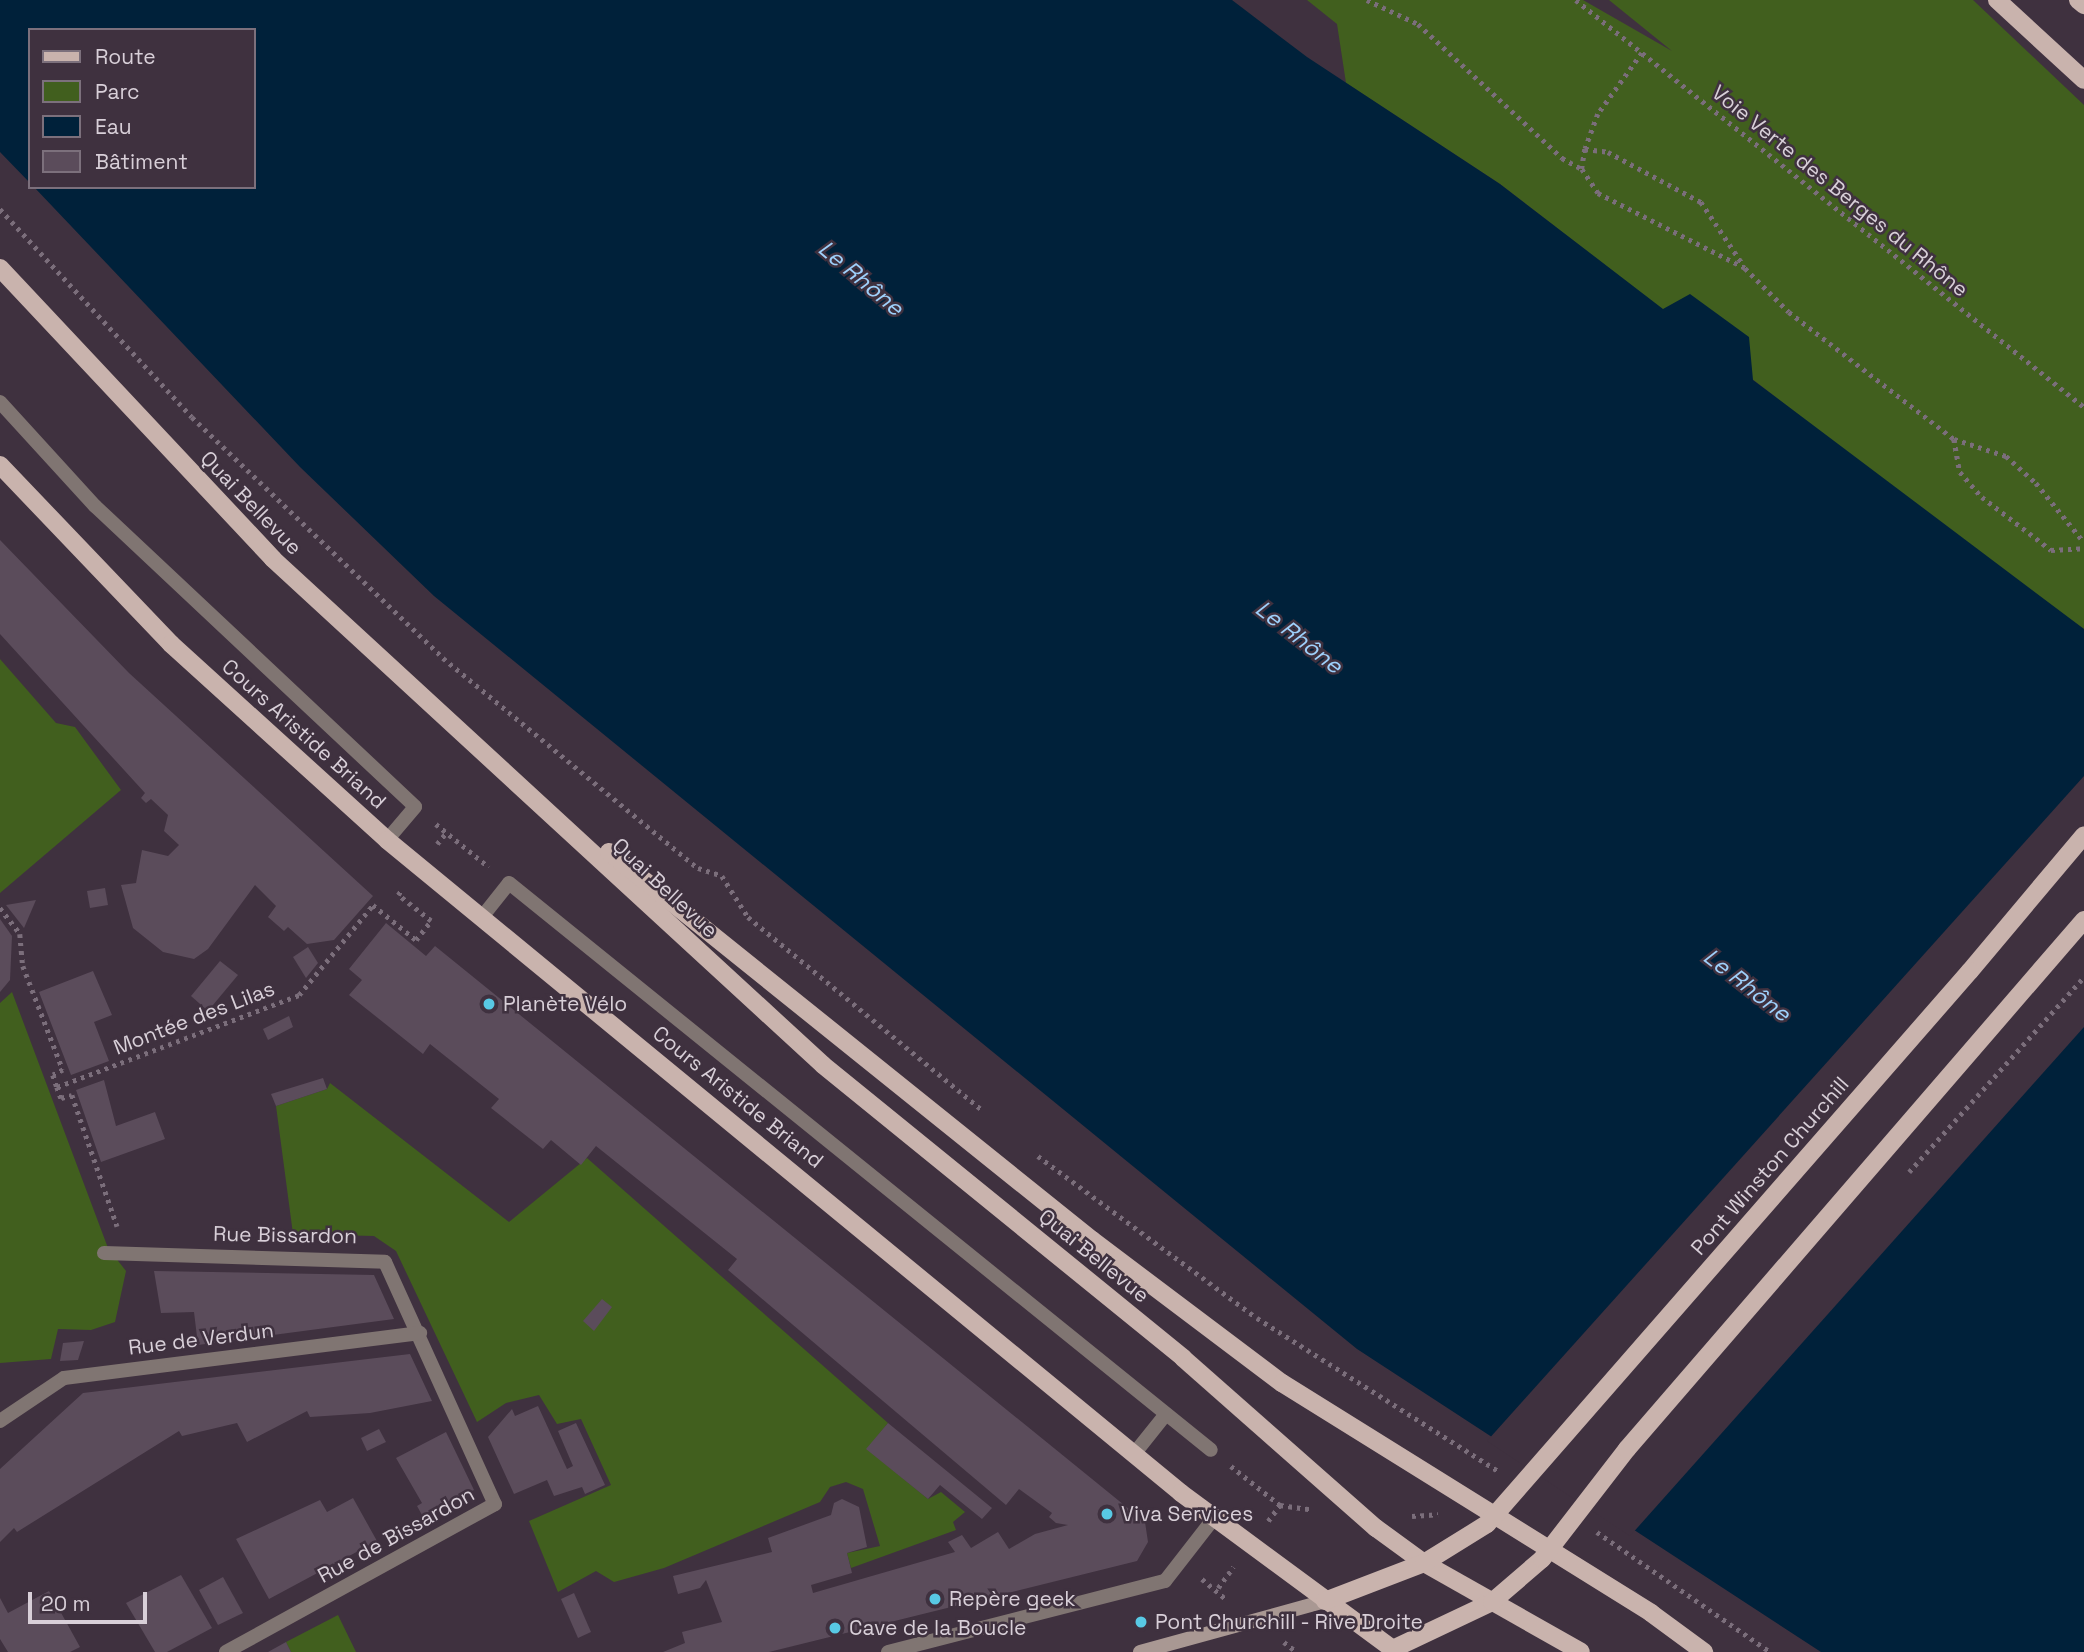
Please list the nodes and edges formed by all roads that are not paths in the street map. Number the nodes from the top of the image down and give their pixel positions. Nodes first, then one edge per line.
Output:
1 (1997, 0) edge
2 (2078, 0) edge
3 (2084, 5) edge
4 (2084, 80) edge
5 (0, 268) edge
6 (0, 402) edge
7 (0, 465) edge
8 (472, 740) junction
9 (2084, 835) edge
10 (387, 840) junction
11 (482, 917) junction
12 (2084, 920) edge
13 (104, 1252) dead end
14 (420, 1333) junction
15 (1166, 1414) junction
16 (0, 1421) edge
17 (1211, 1450) road end
18 (1134, 1454) junction
19 (1214, 1518) junction
20 (1424, 1563) junction
21 (1325, 1601) junction
22 (1492, 1602) junction
23 (1391, 1651) edge
24 (226, 1652) edge
25 (888, 1652) edge
26 (1140, 1652) edge
27 (1581, 1652) edge
28 (1704, 1652) edge

1 - 4 main road
2 - 3 main road
5 - 8 main road, Quai Bellevue
6 - 10 street
7 - 10 main road, Cours Aristide Briand
8 - 20 main road, Quai Bellevue
8 - 28 main road
9 - 20 main road, Pont Winston Churchill, bridge
10 - 11 main road, Cours Aristide Briand
11 - 15 street
11 - 18 main road, Cours Aristide Briand
12 - 22 main road, bridge
13 - 14 street, Rue Bissardon
14 - 16 street, Rue de Verdun
14 - 24 street, Rue de Bissardon
15 - 17 street
15 - 18 street
18 - 19 main road, Cours Aristide Briand
19 - 21 main road, Cours Aristide Briand
19 - 25 street
20 - 21 main road, Pont Winston Churchill
20 - 22 main road, Quai Bellevue
21 - 23 main road, Cours Aristide Briand
21 - 26 main road
22 - 23 main road
22 - 27 main road, Quai Bellevue

